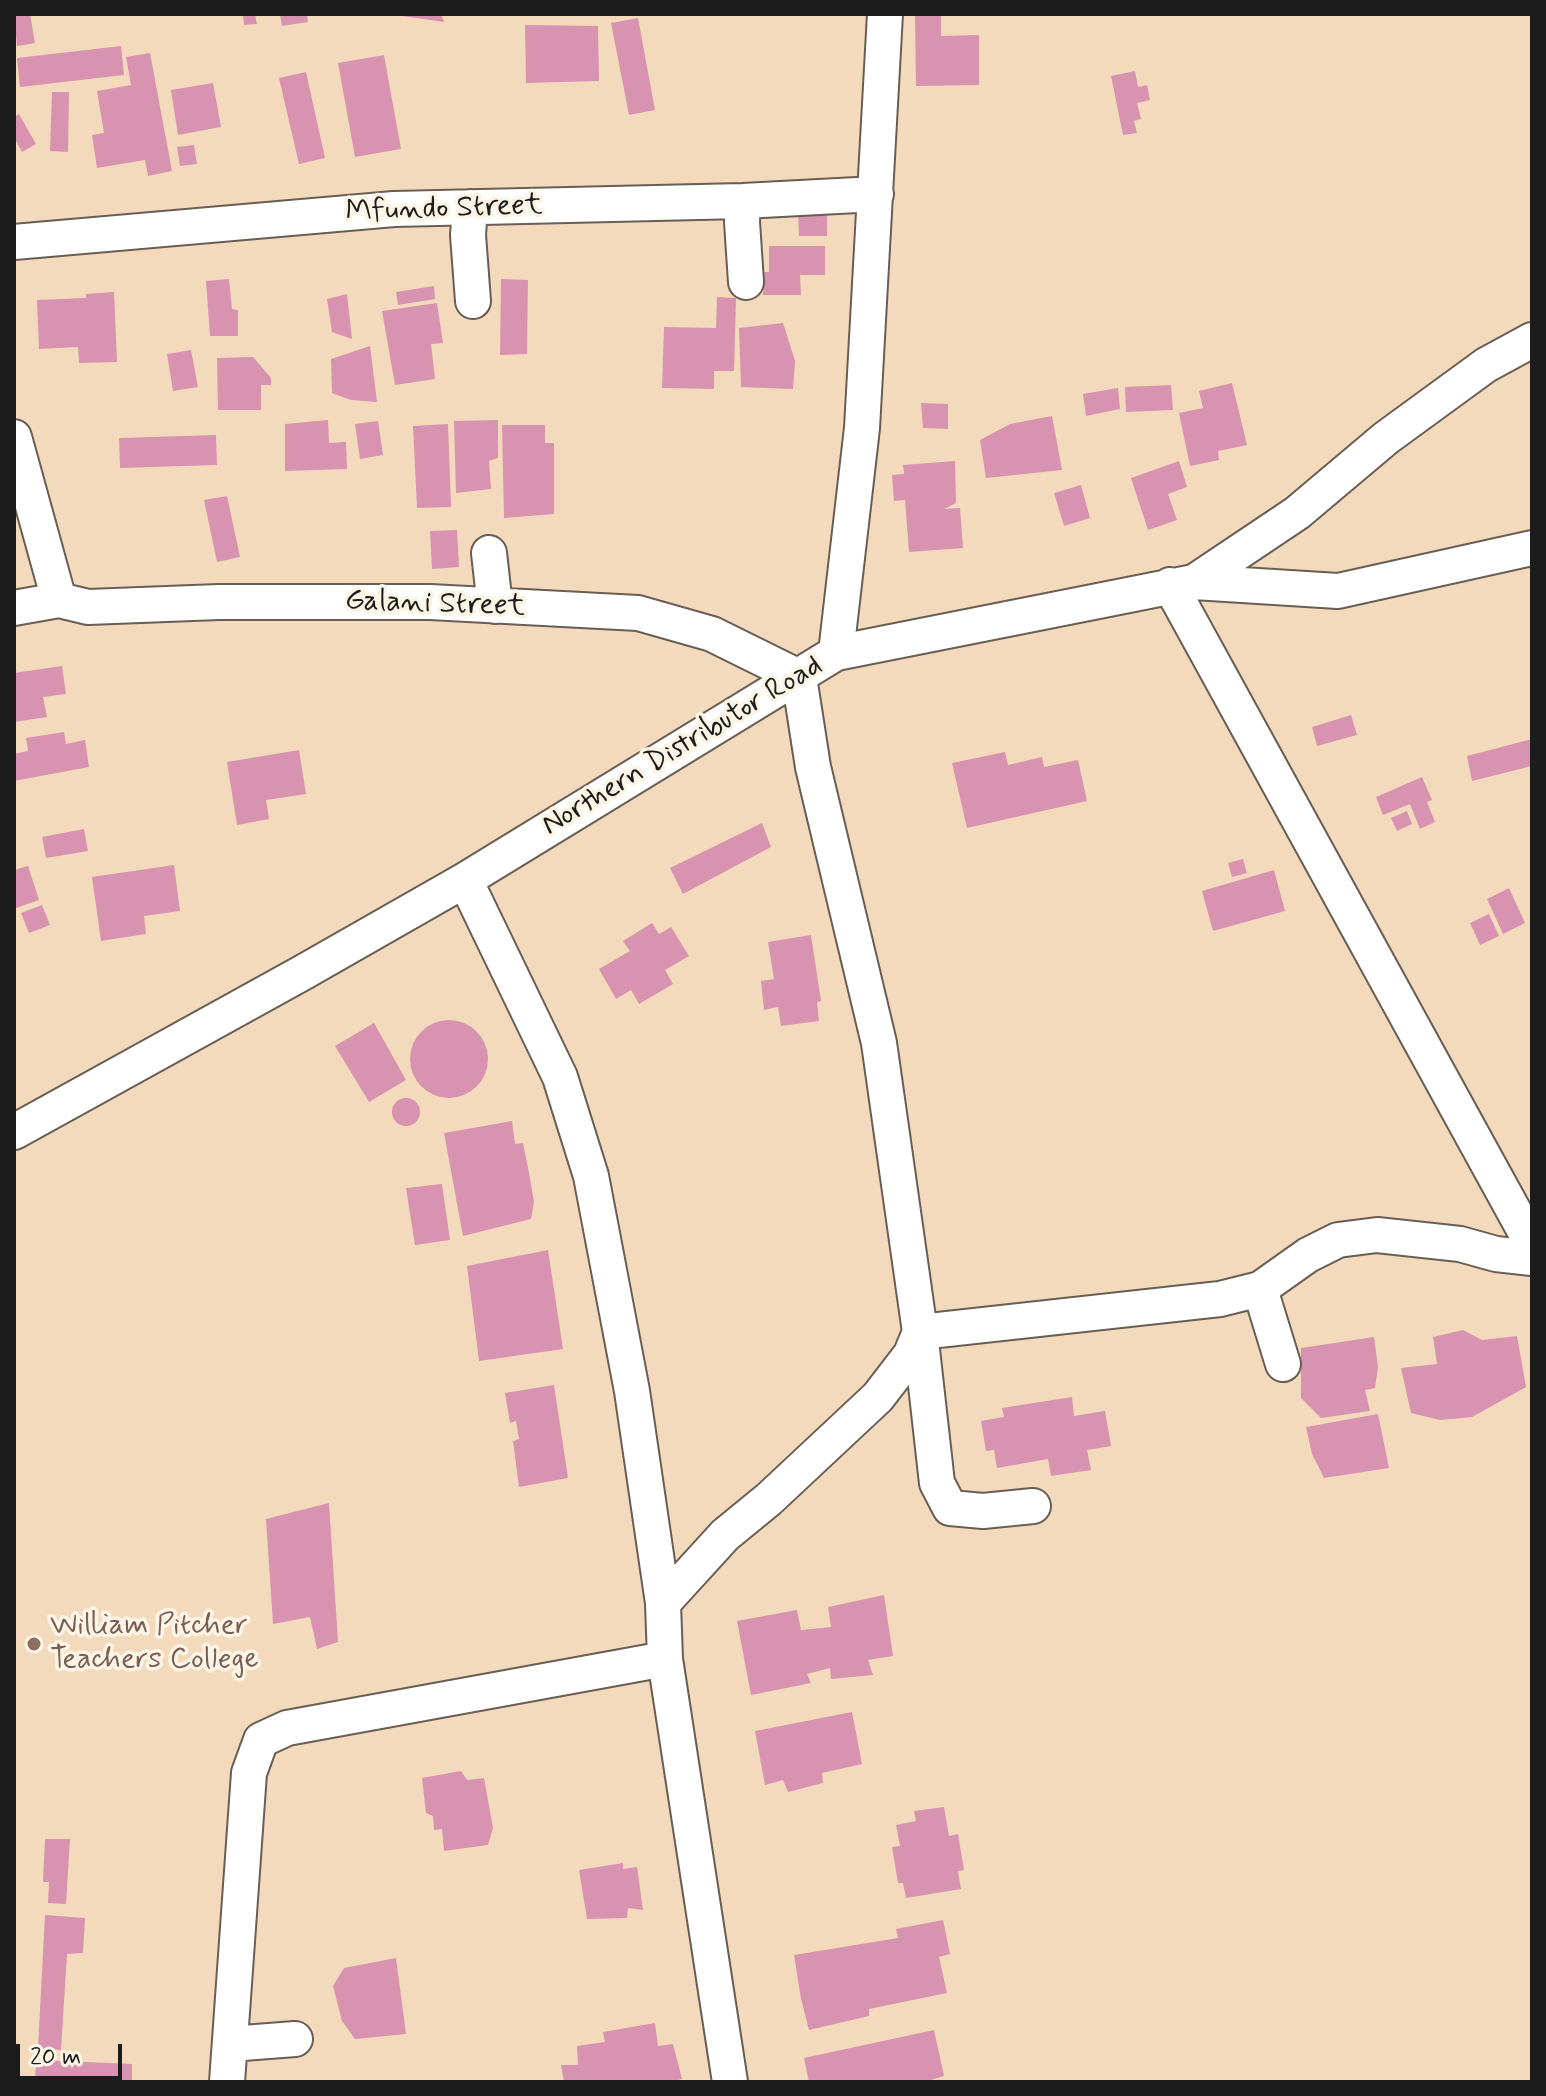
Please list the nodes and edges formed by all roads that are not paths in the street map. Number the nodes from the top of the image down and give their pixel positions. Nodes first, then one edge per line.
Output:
1 (885, 14) edge
2 (876, 194) junction
3 (743, 201) junction
4 (470, 207) junction
5 (14, 242) edge
6 (746, 282) dead end
7 (473, 301) dead end
8 (1532, 340) edge
9 (14, 437) edge
10 (1532, 548) edge
11 (489, 553) dead end
12 (1182, 584) junction
13 (59, 600) junction
14 (495, 606) junction
15 (14, 608) edge
16 (836, 653) junction
17 (799, 677) junction
18 (465, 880) junction
19 (14, 1132) edge
20 (1532, 1244) edge
21 (1532, 1258) edge
22 (1260, 1289) junction
23 (920, 1332) junction
24 (1283, 1364) dead end
25 (1033, 1506) dead end
26 (663, 1603) junction
27 (665, 1659) junction
28 (295, 2039) dead end
29 (230, 2044) junction
30 (227, 2082) edge
31 (730, 2082) edge

1 - 2 street, Northern Distributor Road
2 - 3 street, Mfundo Street
2 - 16 street, Northern Distributor Road
3 - 4 street, Mfundo Street
3 - 6 street
4 - 5 street, Mfundo Street
4 - 7 street
8 - 12 street
9 - 13 street
10 - 12 street
11 - 14 street
12 - 16 street
12 - 20 street
13 - 14 street, Galani Street
13 - 15 street, Galani Street
14 - 17 street, Galani Street
16 - 17 street, Northern Distributor Road
17 - 18 street, Northern Distributor Road
17 - 23 street
18 - 19 street, Northern Distributor Road
18 - 26 street
21 - 22 street
22 - 23 street
22 - 24 street
23 - 25 street
23 - 26 street
26 - 27 street
27 - 29 street
27 - 31 street
28 - 29 street
29 - 30 street

